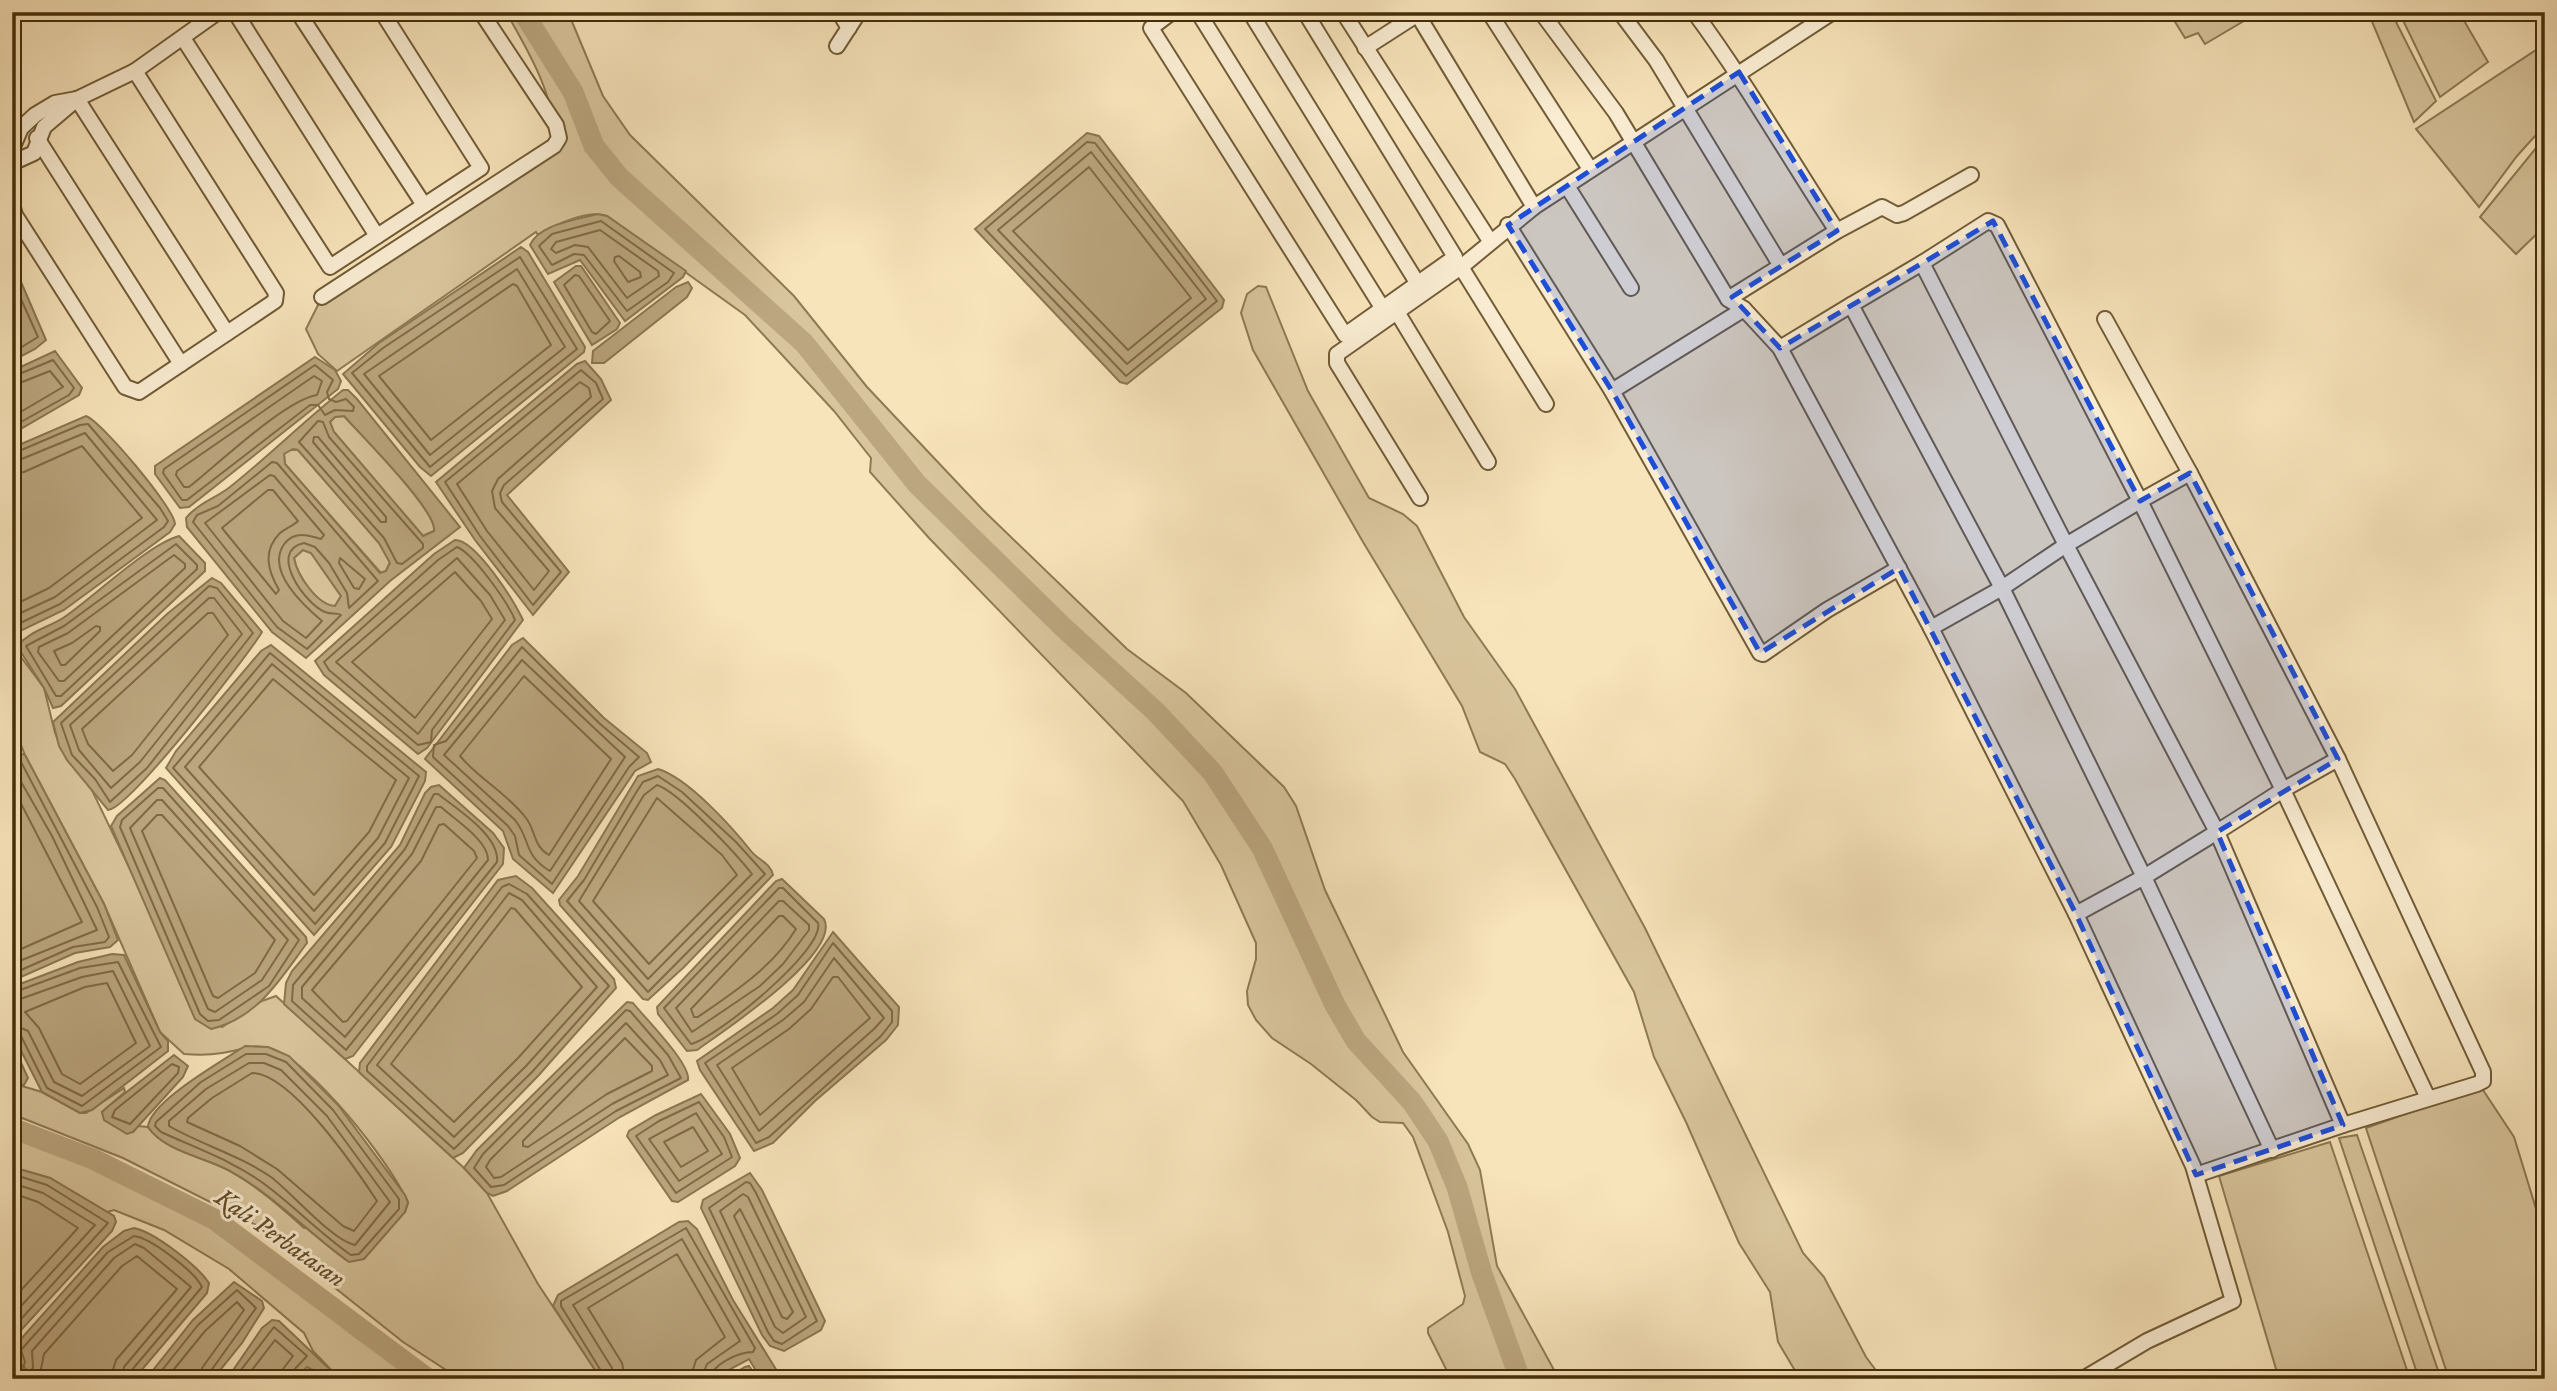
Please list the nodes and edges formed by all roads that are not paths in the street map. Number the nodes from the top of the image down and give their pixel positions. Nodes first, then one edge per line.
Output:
1 (218, 12) edge
2 (235, 12) edge
3 (298, 12) edge
4 (382, 12) edge
5 (481, 12) edge
6 (839, 12) edge
7 (859, 12) edge
8 (1172, 12) edge
9 (1198, 12) edge
10 (1250, 12) edge
11 (1305, 12) edge
12 (1343, 12) edge
13 (1489, 12) edge
14 (1541, 12) edge
15 (1620, 12) edge
16 (1694, 12) edge
17 (1833, 12) edge
18 (1418, 13) edge
19 (849, 28) junction
20 (183, 38) junction
21 (837, 46) dead end
22 (1365, 48) junction
23 (135, 71) junction
24 (1739, 72) junction
25 (77, 99) junction
26 (1685, 106) junction
27 (37, 138) junction
28 (1632, 141) junction
29 (12, 149) edge
30 (12, 163) edge
31 (1590, 169) junction
32 (1970, 175) dead end
33 (1566, 186) junction
34 (12, 204) edge
35 (424, 205) junction
36 (1534, 207) junction
37 (1508, 225) junction
38 (1837, 231) junction
39 (376, 236) junction
40 (1490, 241) junction
41 (1922, 263) junction
42 (1782, 266) junction
43 (1461, 267) junction
44 (1418, 284) junction
45 (1631, 288) dead end
46 (322, 297) dead end
47 (1728, 299) junction
48 (1851, 305) junction
49 (1744, 309) junction
50 (1390, 311) junction
51 (2105, 319) dead end
52 (227, 333) junction
53 (1780, 348) junction
54 (181, 364) junction
55 (1612, 391) junction
56 (1546, 404) dead end
57 (1488, 462) dead end
58 (2190, 473) junction
59 (1420, 498) dead end
60 (2140, 501) junction
61 (2066, 545) junction
62 (1899, 568) junction
63 (2002, 588) junction
64 (1931, 628) junction
65 (2338, 759) junction
66 (2283, 790) junction
67 (2217, 831) junction
68 (2144, 877) junction
69 (2076, 914) junction
70 (2428, 1098) junction
71 (2343, 1125) junction
72 (2272, 1150) junction
73 (2196, 1175) junction
74 (2083, 1379) edge

1 - 20 street
2 - 39 street
3 - 35 street
4 - 35 street
5 - 46 street
6 - 19 street
7 - 19 street
8 - 50 street
9 - 50 street
10 - 44 street
11 - 44 street
12 - 22 street
13 - 31 street
14 - 28 street
15 - 26 street
16 - 24 street
17 - 24 street
18 - 22 street
18 - 36 street
19 - 21 street
20 - 23 street
20 - 39 street
22 - 40 street
23 - 25 street
23 - 52 street
24 - 26 street
24 - 38 street
25 - 27 street
25 - 29 street
25 - 52 street
26 - 28 street
26 - 42 street
27 - 30 street
27 - 54 street
28 - 31 street
28 - 47 street
31 - 33 street
32 - 38 street
33 - 36 street
33 - 45 street
34 - 54 street
35 - 39 street
36 - 37 street
37 - 40 street
37 - 55 street
38 - 42 street
40 - 43 street
41 - 48 street
41 - 60 street
41 - 61 street
42 - 47 street
43 - 50 street
43 - 56 street
44 - 50 street
47 - 49 street
48 - 53 street
48 - 63 street
49 - 53 street
49 - 55 street
50 - 57 street
50 - 59 street
51 - 58 street
52 - 54 street
53 - 62 street
55 - 62 street
58 - 60 street
58 - 65 street
60 - 61 street
60 - 66 street
61 - 63 street
61 - 67 street
62 - 64 street
63 - 64 street
63 - 68 street
64 - 69 street
65 - 66 street
65 - 70 street
66 - 67 street
66 - 70 street
67 - 68 street
67 - 71 street
68 - 69 street
68 - 72 street
69 - 73 street
70 - 71 street
71 - 72 street
72 - 73 street
73 - 74 street

